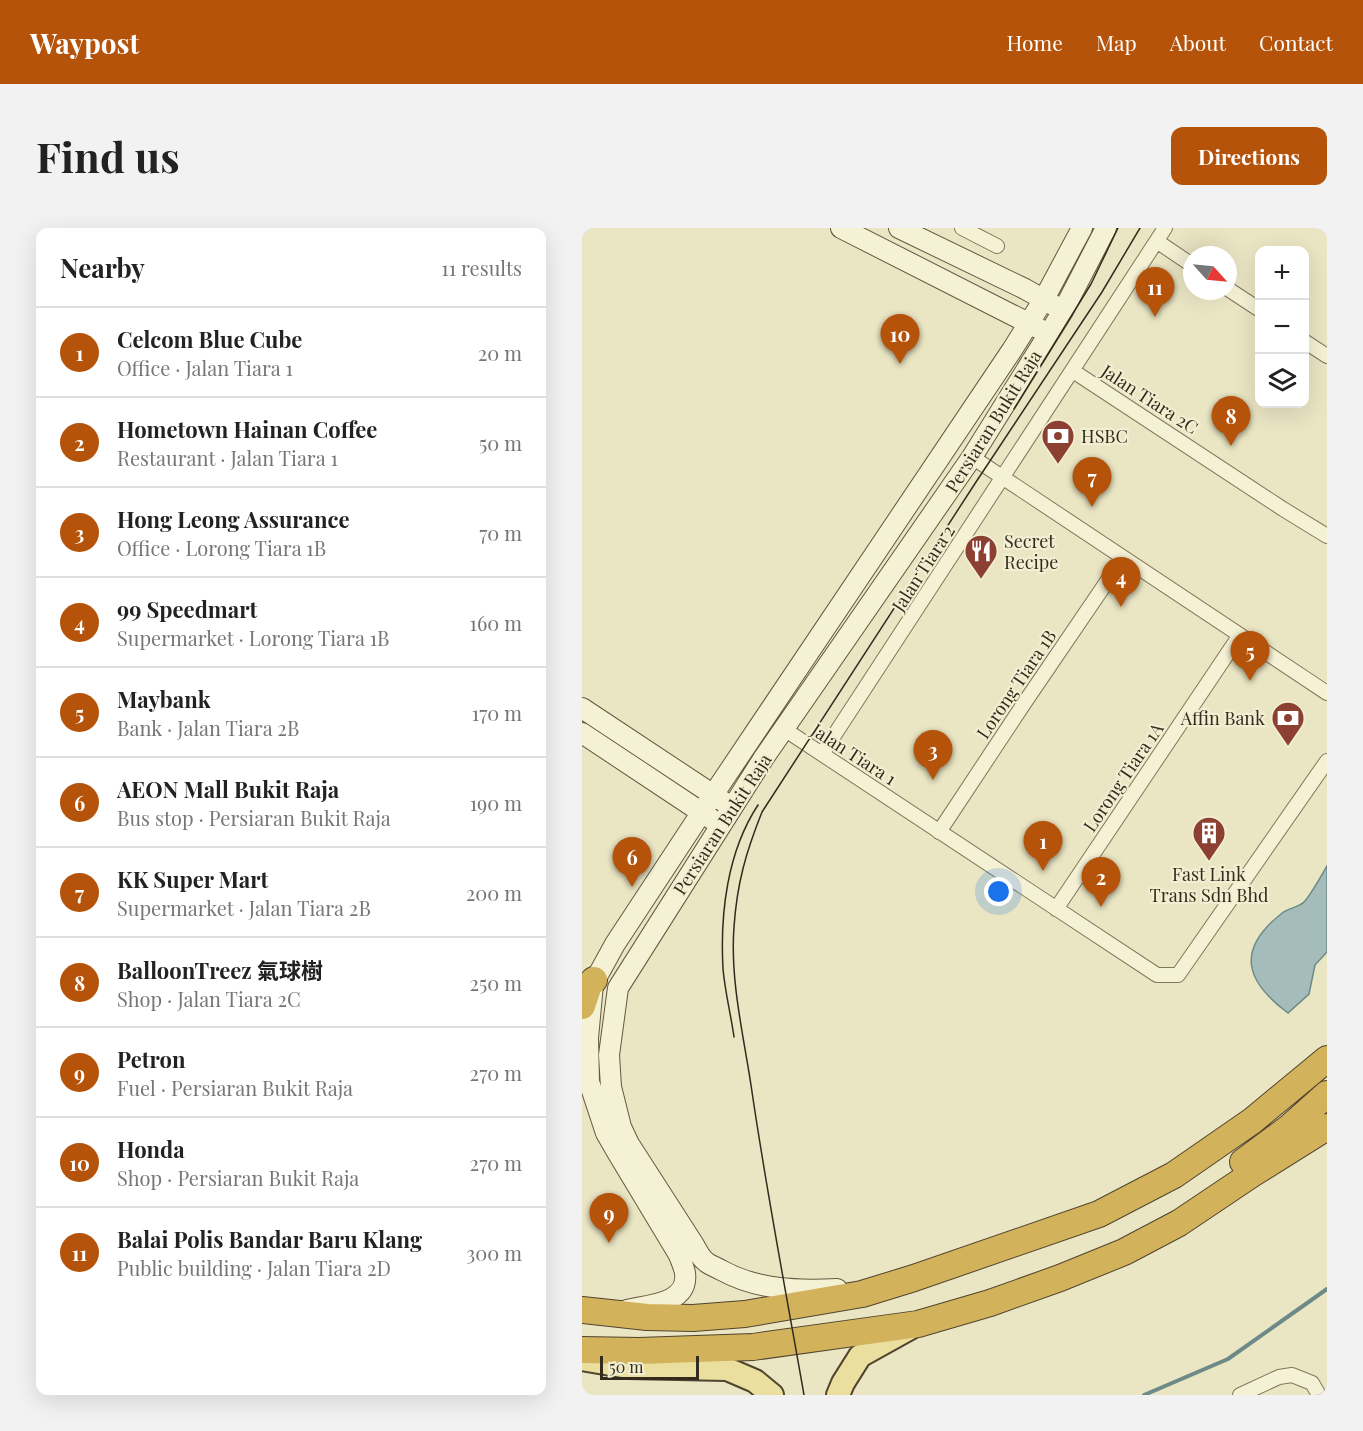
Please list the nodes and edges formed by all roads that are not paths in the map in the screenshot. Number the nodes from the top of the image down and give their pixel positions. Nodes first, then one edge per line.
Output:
1 (840, 228) edge
2 (899, 228) edge
3 (962, 228) edge
4 (1082, 228) edge
5 (1106, 228) edge
6 (1165, 228) edge
7 (1158, 242) junction
8 (997, 246) dead end
9 (1183, 259) edge
10 (1237, 295) edge
11 (1044, 299) junction
12 (1255, 307) edge
13 (1063, 311) junction
14 (1029, 322) junction
15 (1048, 334) junction
16 (1309, 343) edge
17 (1327, 356) edge
18 (1073, 371) junction
19 (972, 457) junction
20 (1003, 478) junction
21 (1327, 536) edge
22 (1124, 558) junction
23 (1240, 635) junction
24 (1327, 693) edge
25 (582, 708) edge
26 (784, 729) junction
27 (582, 733) edge
28 (822, 754) junction
29 (1327, 761) edge
30 (713, 795) junction
31 (731, 807) junction
32 (702, 812) junction
33 (720, 824) junction
34 (939, 832) junction
35 (1056, 909) junction
36 (594, 980) junction
37 (582, 1006) edge
38 (1327, 1059) edge
39 (1327, 1094) edge
40 (1327, 1127) edge
41 (914, 1278) junction
42 (1060, 1278) junction
43 (582, 1310) edge
44 (613, 1313) junction
45 (918, 1324) junction
46 (582, 1350) edge
47 (582, 1359) edge
48 (1316, 1389) edge
49 (772, 1395) edge
50 (838, 1395) edge
51 (1240, 1395) edge

1 - 14 main road
2 - 11 main road
3 - 8 street
4 - 11 main road, Persiaran Bukit Raja
5 - 13 main road, Persiaran Bukit Raja
6 - 7 street, Jalan Tiara 2
7 - 9 street
7 - 18 street, Jalan Tiara 2
10 - 12 street
11 - 13 main road
11 - 14 main road, Persiaran Bukit Raja
13 - 15 main road, Persiaran Bukit Raja
14 - 15 main road
14 - 30 main road, Persiaran Bukit Raja
15 - 19 main road, Persiaran Bukit Raja
16 - 17 street
18 - 20 street, Jalan Tiara 2
18 - 21 street, Jalan Tiara 2C
19 - 20 street
19 - 26 main road, Persiaran Bukit Raja
20 - 22 street
20 - 28 street, Jalan Tiara 2
22 - 23 street
22 - 34 street, Lorong Tiara 1B
23 - 24 street
23 - 35 street, Lorong Tiara 1A
25 - 30 main road
26 - 28 street, Jalan Tiara 1
26 - 31 main road, Persiaran Bukit Raja
27 - 32 main road
28 - 34 street, Jalan Tiara 1
29 - 35 street, Jalan Tiara 1
30 - 31 main road
30 - 32 main road, Persiaran Bukit Raja
31 - 33 main road, Persiaran Bukit Raja
32 - 33 main road
32 - 36 main road, Persiaran Bukit Raja
33 - 41 main road, Persiaran Bukit Raja
34 - 35 street, Jalan Tiara 1
36 - 37 highway
36 - 44 main road, Persiaran Bukit Raja
38 - 41 highway
39 - 42 highway
40 - 42 highway
41 - 44 highway
42 - 45 highway
43 - 44 highway
45 - 46 highway
45 - 50 main road
47 - 49 main road
48 - 51 street

